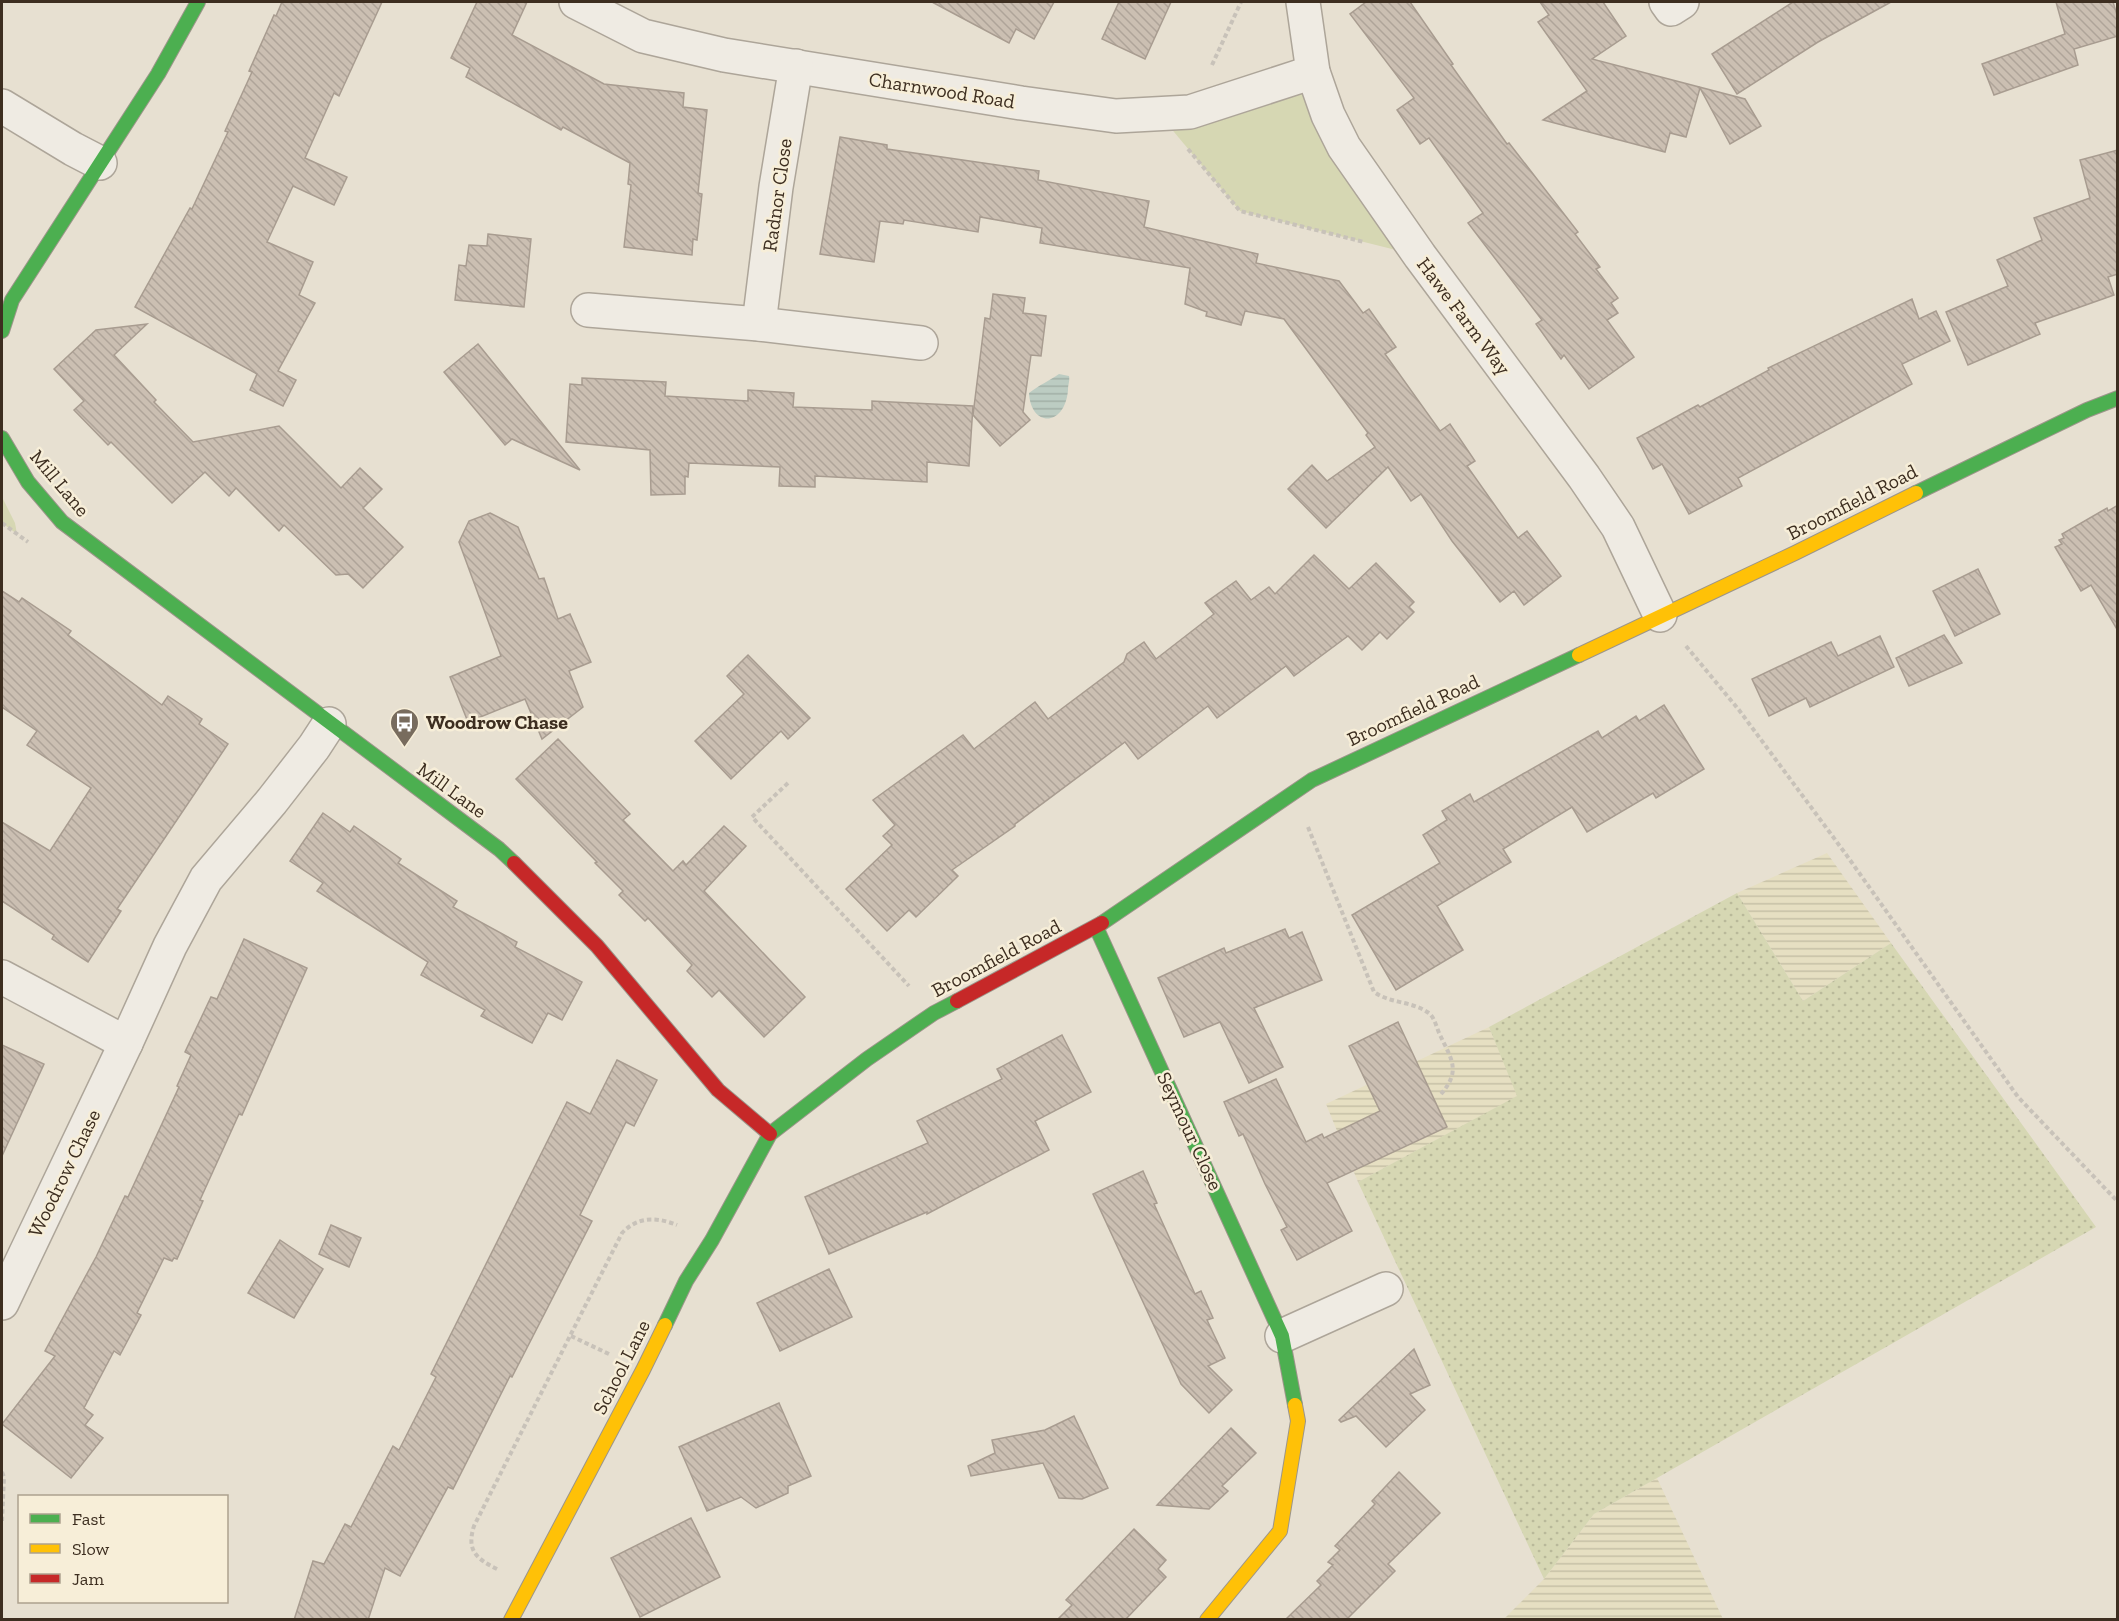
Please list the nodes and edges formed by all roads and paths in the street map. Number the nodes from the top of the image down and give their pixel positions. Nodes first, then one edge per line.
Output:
1 (198, 2) edge
2 (576, 2) edge
3 (1241, 2) edge
4 (1303, 2) edge
5 (1666, 2) edge
6 (1682, 2) edge
7 (796, 66) junction
8 (1313, 72) junction
9 (2, 106) edge
10 (1175, 113) junction
11 (100, 163) junction
12 (1420, 256) junction
13 (588, 310) dead end
14 (759, 324) junction
15 (2, 331) edge
16 (921, 343) dead end
17 (2118, 398) edge
18 (2, 438) edge
19 (1660, 615) junction
20 (329, 724) junction
21 (788, 783) dead end
22 (1294, 792) junction
23 (1096, 927) junction
24 (2, 976) edge
25 (934, 1013) junction
26 (126, 1043) junction
27 (1441, 1094) dead end
28 (770, 1134) junction
29 (2118, 1202) edge
30 (712, 1240) junction
31 (1386, 1289) dead end
32 (2, 1303) edge
33 (1282, 1336) junction
34 (2, 1472) edge
35 (2, 1521) edge
36 (529, 1586) junction
37 (511, 1620) edge
38 (1207, 1620) edge

1 - 11 street
2 - 7 street, Charnwood Road
3 - 10 path
4 - 8 street, Hawe Farm Way
5 - 6 street
7 - 10 street, Charnwood Road
7 - 14 street, Radnor Close
8 - 10 street, Charnwood Road
8 - 12 street, Hawe Farm Way
9 - 11 street
10 - 12 path
11 - 15 street
12 - 19 street, Hawe Farm Way
13 - 14 street
14 - 16 street
17 - 19 street, Broomfield Road
18 - 20 street, Mill Lane
19 - 22 street, Broomfield Road
19 - 29 path
20 - 26 street, Woodrow Chase
20 - 28 street, Mill Lane
21 - 25 path
22 - 23 street, Broomfield Road
22 - 27 path
23 - 25 street, Broomfield Road
23 - 33 street, Seymour Close
24 - 26 street
25 - 28 street, Broomfield Road
26 - 32 street, Woodrow Chase
28 - 30 street, School Lane
30 - 36 street, School Lane
30 - 36 path
31 - 33 street
33 - 38 street, Seymour Close
34 - 35 path
36 - 37 street, School Lane

